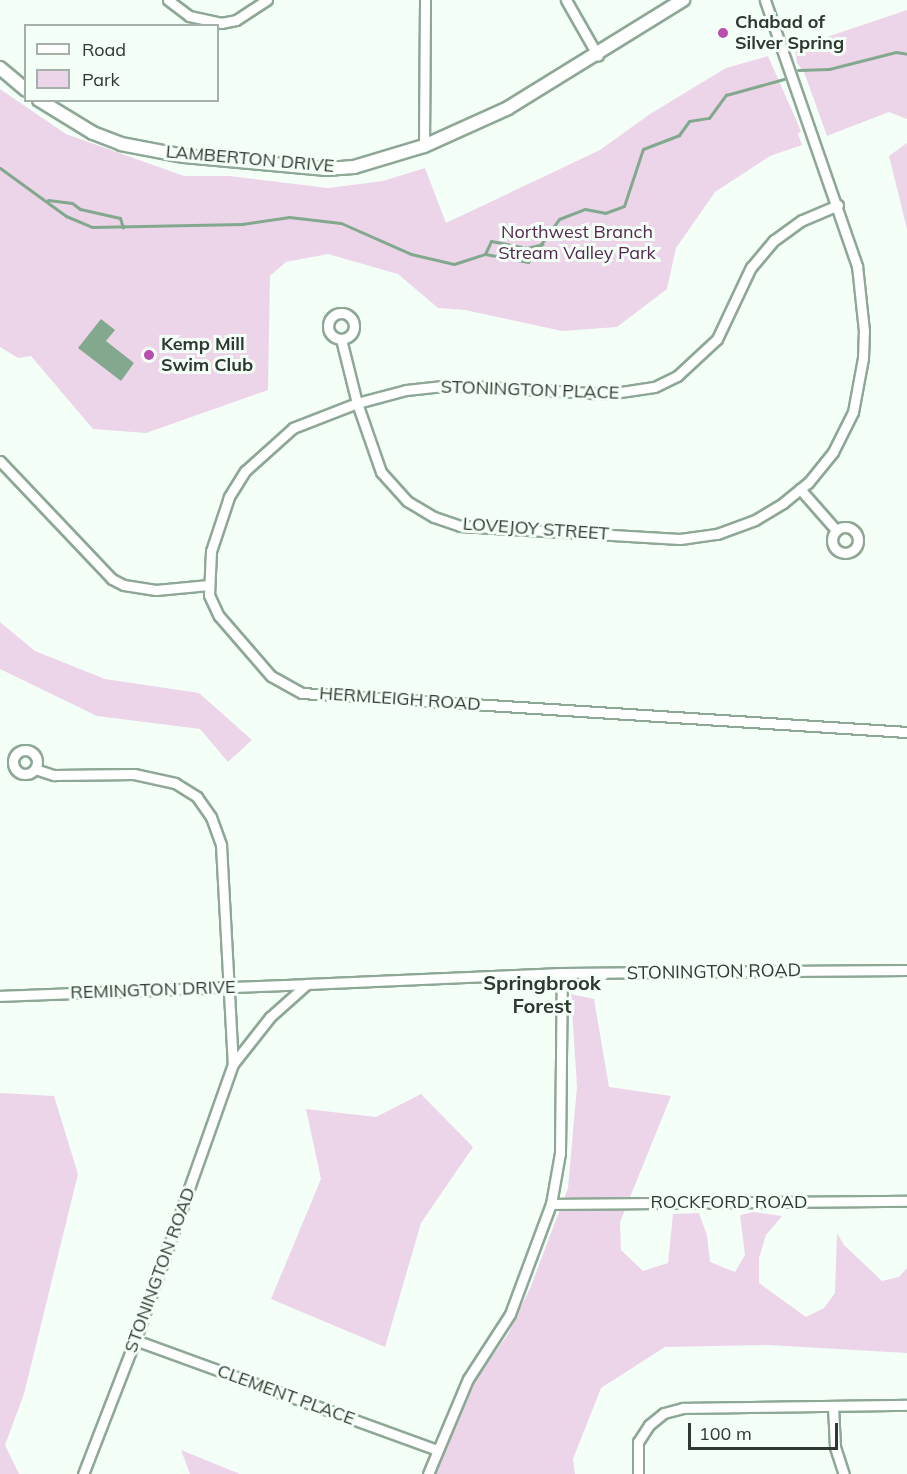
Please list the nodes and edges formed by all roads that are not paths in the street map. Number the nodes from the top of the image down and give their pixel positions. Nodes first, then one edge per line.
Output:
1 (168, 0) edge
2 (267, 0) edge
3 (425, 0) edge
4 (566, 0) edge
5 (683, 0) edge
6 (765, 0) edge
7 (598, 56) junction
8 (0, 68) edge
9 (24, 88) edge
10 (42, 102) edge
11 (424, 146) junction
12 (838, 205) junction
13 (341, 339) dead end
14 (357, 403) junction
15 (0, 461) edge
16 (800, 489) junction
17 (836, 530) dead end
18 (209, 585) junction
19 (907, 732) edge
20 (35, 769) dead end
21 (907, 970) edge
22 (562, 973) junction
23 (307, 984) junction
24 (230, 987) junction
25 (0, 996) edge
26 (232, 1064) junction
27 (907, 1201) edge
28 (551, 1204) junction
29 (135, 1340) junction
30 (907, 1405) edge
31 (833, 1406) junction
32 (438, 1450) junction
33 (83, 1474) edge
34 (428, 1474) edge
35 (638, 1474) edge
36 (844, 1474) edge

1 - 2 street
3 - 11 street
4 - 7 street
5 - 7 street, LAMBERTON DRIVE
6 - 12 street, LOVEJOY STREET
7 - 11 street, LAMBERTON DRIVE
8 - 9 street
10 - 11 street, LAMBERTON DRIVE
12 - 14 street, STONINGTON PLACE
12 - 16 street, LOVEJOY STREET
13 - 14 street, LOVEJOY STREET
14 - 16 street, LOVEJOY STREET
14 - 18 street, STONINGTON PLACE
15 - 18 street
16 - 17 street
18 - 19 street, HERMLEIGH ROAD
20 - 24 street, STONINGTON ROAD
21 - 22 street, STONINGTON ROAD
22 - 23 street, STONINGTON ROAD
22 - 28 street
23 - 24 street, REMINGTON DRIVE
23 - 26 street, STONINGTON ROAD
24 - 25 street, REMINGTON DRIVE
24 - 26 street, STONINGTON ROAD
26 - 29 street, STONINGTON ROAD
27 - 28 street, ROCKFORD ROAD
28 - 32 street
29 - 32 street, CLEMENT PLACE
29 - 33 street, STONINGTON ROAD
30 - 31 street
31 - 35 street
31 - 36 street
32 - 34 street

